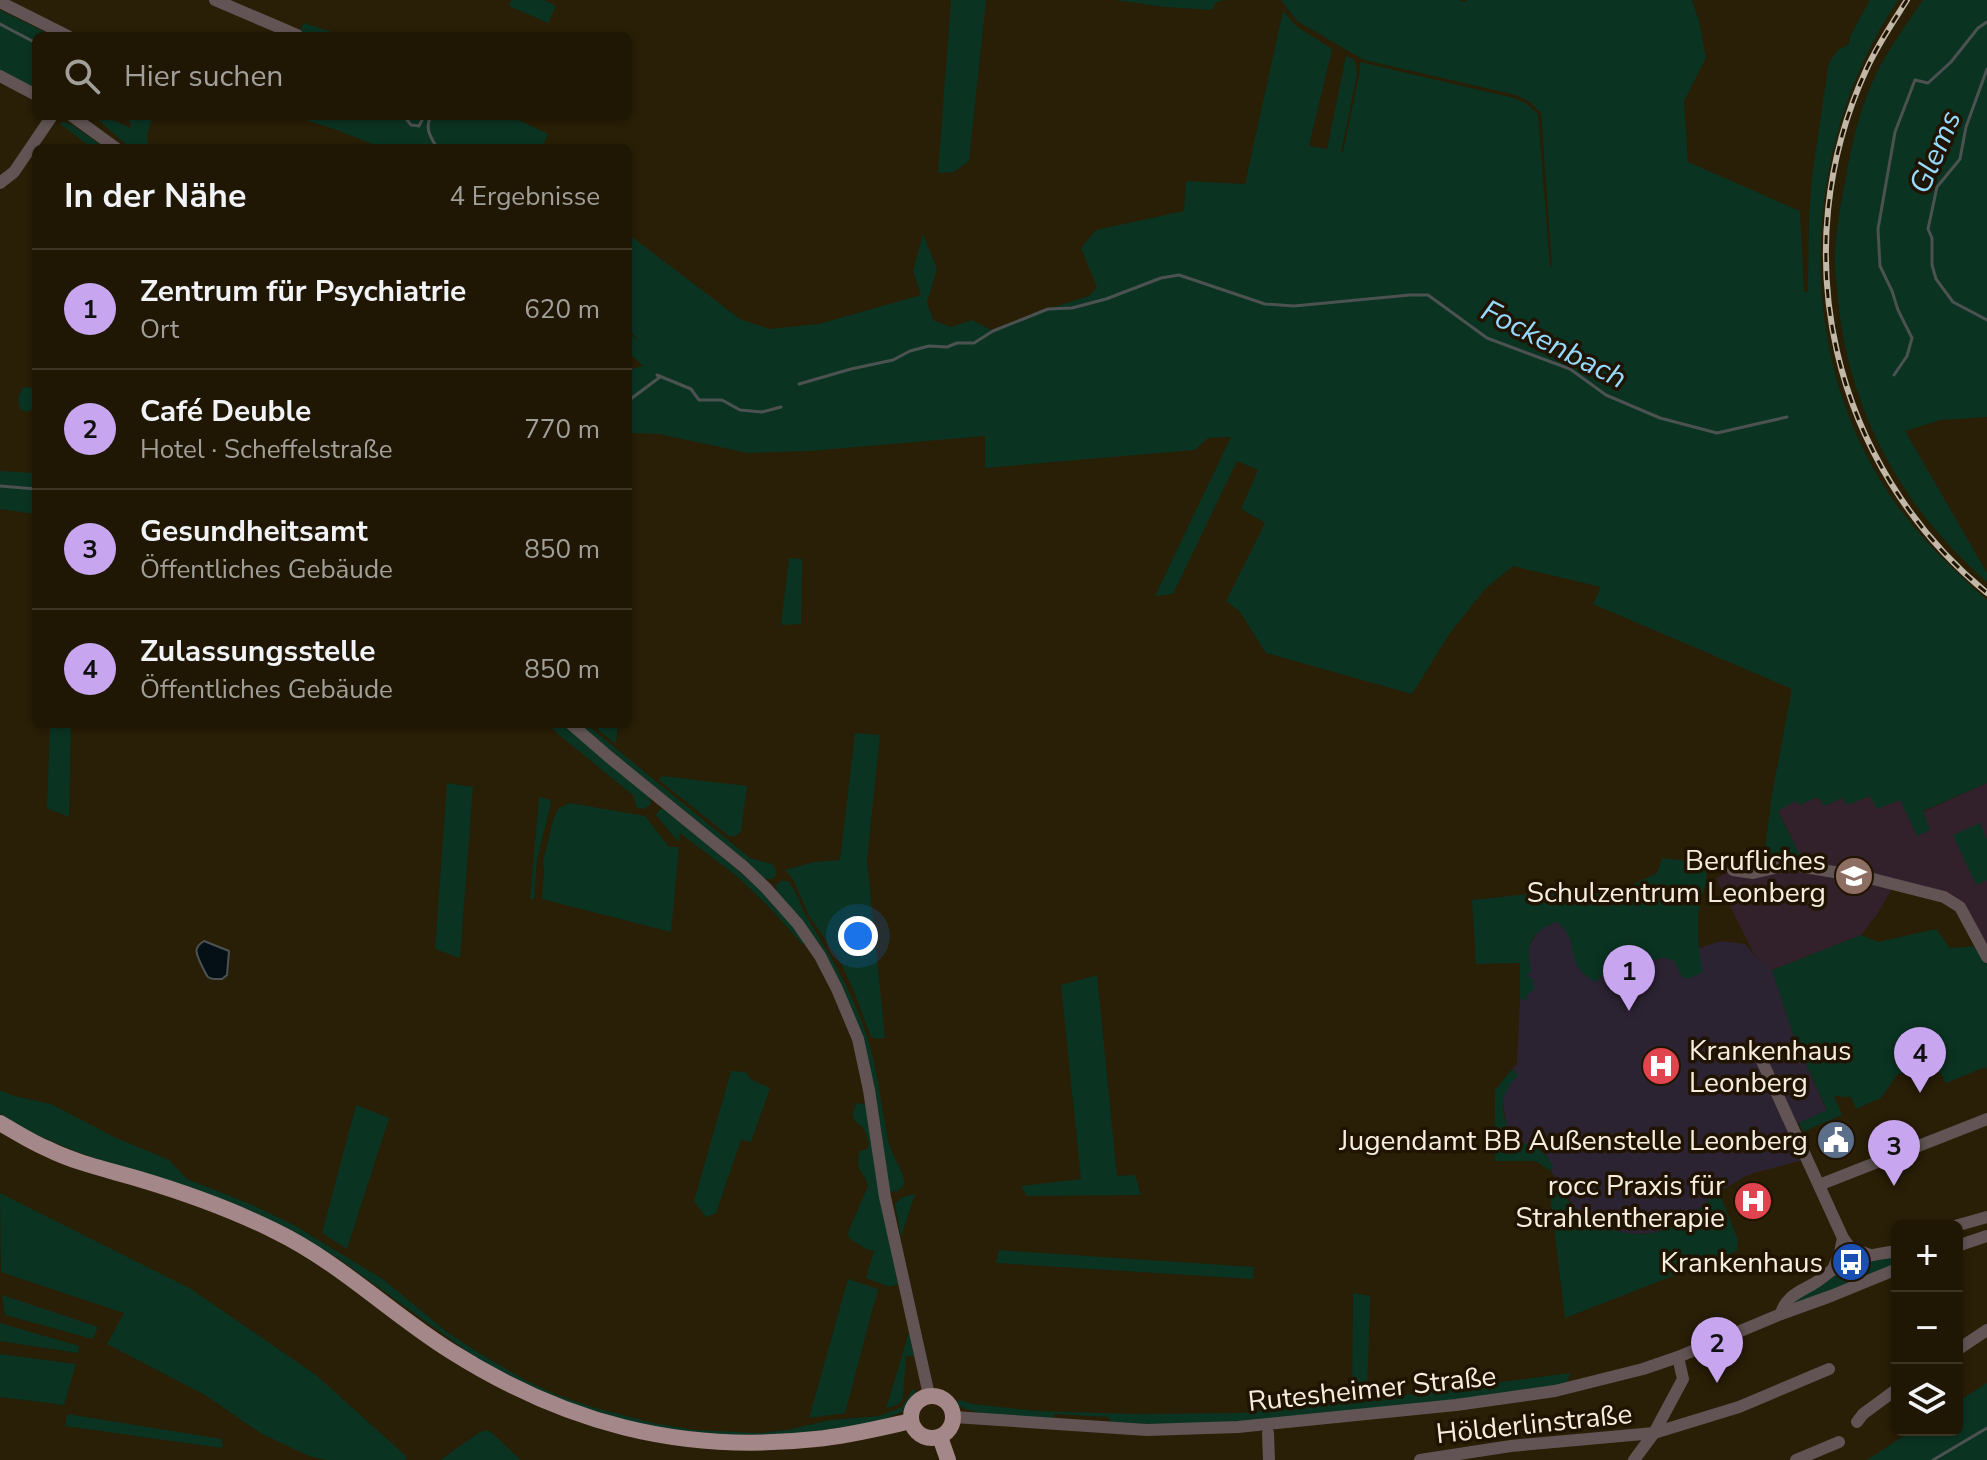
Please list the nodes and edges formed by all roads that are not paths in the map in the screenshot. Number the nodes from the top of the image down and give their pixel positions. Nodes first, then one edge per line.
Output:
1 (215, 0) edge
2 (0, 2) edge
3 (60, 32) edge
4 (290, 32) edge
5 (0, 76) edge
6 (32, 93) edge
7 (49, 120) edge
8 (78, 120) edge
9 (33, 144) edge
10 (110, 144) edge
11 (32, 145) edge
12 (0, 183) edge
13 (576, 728) edge
14 (1733, 870) dead end
15 (1987, 957) edge
16 (1762, 1061) dead end
17 (1987, 1119) edge
18 (0, 1123) edge
19 (1819, 1185) junction
20 (1987, 1217) edge
21 (1963, 1224) edge
22 (1987, 1236) edge
23 (1843, 1238) junction
24 (1963, 1244) edge
25 (1891, 1252) edge
26 (1870, 1255) junction
27 (1833, 1269) junction
28 (1891, 1271) edge
29 (1781, 1314) junction
30 (1987, 1330) edge
31 (1963, 1346) edge
32 (1678, 1357) junction
33 (1829, 1369) dead end
34 (1891, 1393) edge
35 (929, 1395) junction
36 (954, 1417) junction
37 (911, 1421) junction
38 (1857, 1422) dead end
39 (1268, 1433) dead end
40 (1654, 1433) junction
41 (940, 1437) junction
42 (1839, 1442) dead end
43 (948, 1460) edge
44 (1269, 1460) edge
45 (1420, 1460) edge
46 (1634, 1460) edge
47 (1796, 1460) edge

1 - 4 street
2 - 3 street
5 - 6 street
7 - 9 street
8 - 10 street
11 - 12 street
13 - 35 street
14 - 15 street
16 - 19 street
17 - 19 street
18 - 37 main road
19 - 23 street
20 - 21 street
22 - 24 street
23 - 26 street
23 - 27 street
25 - 26 street, Rutesheimer Straße
26 - 27 street, Rutesheimer Straße
27 - 29 street, Rutesheimer Straße
28 - 29 street, Rutesheimer Straße
29 - 32 street, Rutesheimer Straße
30 - 31 street
32 - 36 street, Rutesheimer Straße
32 - 40 street
33 - 40 street, Hölderlinstraße
34 - 38 street
35 - 36 main road
35 - 37 main road
36 - 41 main road
37 - 41 main road
39 - 44 street
40 - 45 street, Hölderlinstraße
40 - 46 street
41 - 43 main road
42 - 47 street

